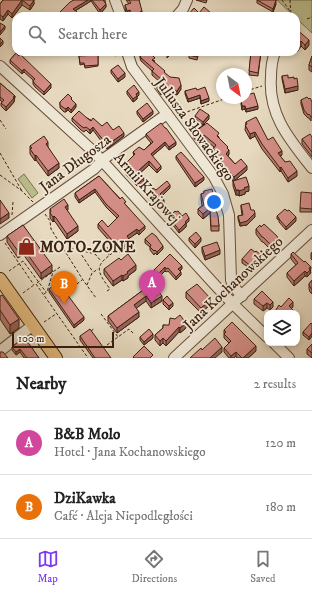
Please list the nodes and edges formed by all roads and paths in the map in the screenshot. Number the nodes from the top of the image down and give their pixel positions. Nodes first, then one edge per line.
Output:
1 (115, 0) edge
2 (187, 0) edge
3 (282, 0) edge
4 (290, 0) edge
5 (120, 12) edge
6 (180, 12) edge
7 (291, 12) joint
8 (312, 17) edge
9 (307, 18) dead end
10 (128, 56) edge
11 (274, 56) edge
12 (0, 66) edge
13 (264, 85) dead end
14 (252, 89) edge
15 (216, 101) edge
16 (172, 115) junction
17 (0, 120) edge
18 (6, 129) dead end
19 (0, 153) edge
20 (102, 161) junction
21 (312, 168) edge
22 (0, 175) edge
23 (22, 191) junction
24 (13, 202) dead end
25 (41, 209) junction
26 (12, 217) dead end
27 (312, 230) edge
28 (1, 237) edge
29 (66, 244) dead end
30 (107, 247) dead end
31 (79, 250) junction
32 (115, 250) dead end
33 (109, 255) junction
34 (101, 262) junction
35 (20, 264) junction
36 (48, 266) edge
37 (60, 267) dead end
38 (99, 268) junction
39 (53, 272) junction
40 (93, 272) junction
41 (4, 275) edge
42 (83, 280) junction
43 (231, 280) junction
44 (39, 282) junction
45 (36, 284) junction
46 (34, 285) junction
47 (73, 286) dead end
48 (87, 286) junction
49 (218, 288) junction
50 (107, 291) dead end
51 (4, 292) edge
52 (46, 292) junction
53 (23, 293) dead end
54 (44, 294) junction
55 (242, 296) junction
56 (96, 298) dead end
57 (233, 304) junction
58 (57, 313) junction
59 (101, 314) dead end
60 (38, 324) junction
61 (95, 328) dead end
62 (88, 332) edge
63 (264, 333) edge
64 (134, 334) dead end
65 (118, 337) junction
66 (107, 345) dead end
67 (277, 346) edge
68 (80, 347) junction
69 (0, 351) edge
70 (59, 353) edge
71 (87, 357) edge
72 (84, 358) edge
73 (174, 358) edge
74 (289, 358) edge

1 - 5 street
2 - 6 street
3 - 7 path
4 - 7 path
8 - 9 path
10 - 16 street, Juliusza Słowackiego
11 - 21 street
12 - 20 street, Armii Krajowej
13 - 14 path
15 - 16 path
16 - 20 street, Jana Długosza
16 - 43 street, Juliusza Słowackiego
17 - 18 path
19 - 23 path
20 - 25 street, Jana Długosza
20 - 49 street, Armii Krajowej
22 - 23 path
23 - 25 path
24 - 26 path
25 - 28 street, Jana Długosza
25 - 42 path
27 - 55 street, Jana Kochanowskiego
28 - 35 path
29 - 31 path
30 - 33 path
31 - 34 path
31 - 40 path
32 - 33 path
33 - 34 path
34 - 38 path
35 - 41 path
35 - 44 path
35 - 46 path
36 - 39 path
37 - 39 path
38 - 40 path
38 - 50 path
39 - 44 path
39 - 52 path
40 - 48 path
41 - 51 main road
42 - 47 path
42 - 48 path
43 - 49 street
43 - 55 street
44 - 45 path
44 - 52 path
45 - 46 path
45 - 54 path
46 - 53 path
48 - 56 path
49 - 57 street, Armii Krajowej
51 - 60 main road
52 - 54 path
54 - 58 path
55 - 57 street, Jana Kochanowskiego
57 - 63 street, Armii Krajowej
57 - 73 street, Jana Kochanowskiego
58 - 60 path
58 - 68 path
59 - 65 path
60 - 69 street
60 - 70 main road
61 - 62 path
64 - 65 path
65 - 66 path
67 - 74 street
68 - 70 path
68 - 71 path
71 - 72 path

